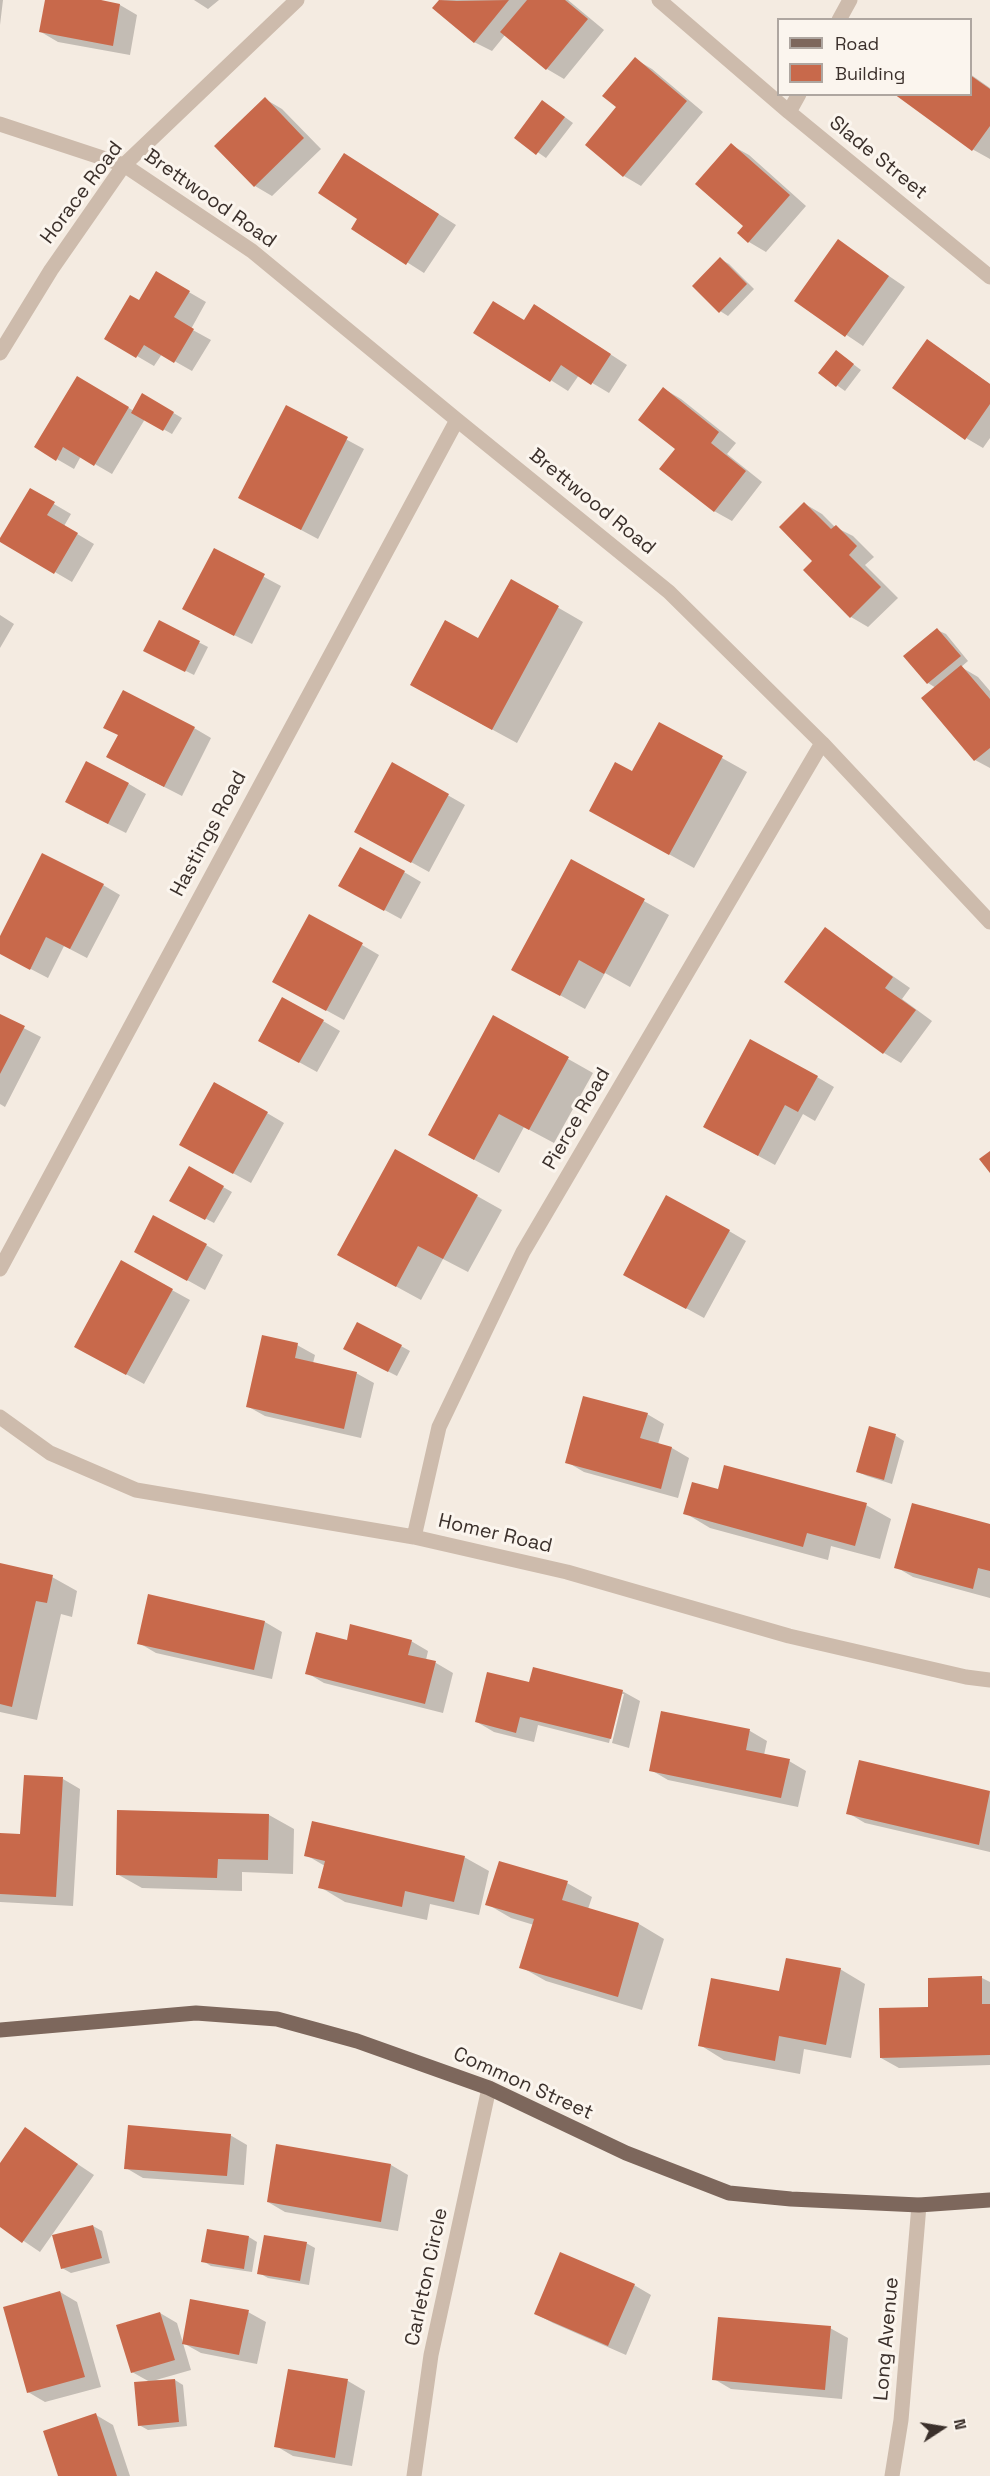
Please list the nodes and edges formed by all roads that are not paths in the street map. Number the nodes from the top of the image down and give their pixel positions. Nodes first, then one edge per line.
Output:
1 (297, 0) edge
2 (659, 0) edge
3 (850, 0) edge
4 (840, 18) edge
5 (798, 96) edge
6 (789, 112) junction
7 (0, 124) edge
8 (124, 165) junction
9 (990, 277) edge
10 (0, 353) edge
11 (456, 420) junction
12 (822, 743) junction
13 (990, 922) edge
14 (0, 1269) edge
15 (0, 1417) edge
16 (414, 1537) junction
17 (990, 1680) edge
18 (0, 2031) edge
19 (489, 2088) junction
20 (990, 2200) edge
21 (919, 2205) junction
22 (414, 2476) edge
23 (892, 2476) edge

1 - 8 street, Horace Road
2 - 6 street, Slade Street
3 - 4 street
5 - 6 street
6 - 9 street, Slade Street
7 - 8 street, Brettwood Road
8 - 10 street, Horace Road
8 - 11 street, Brettwood Road
11 - 12 street, Brettwood Road
11 - 14 street, Hastings Road
12 - 13 street, Brettwood Road
12 - 16 street, Pierce Road
15 - 16 street, Homer Road
16 - 17 street, Homer Road
18 - 19 main road, Common Street
19 - 21 main road, Common Street
19 - 22 street, Carleton Circle
20 - 21 main road, Common Street
21 - 23 street, Long Avenue

